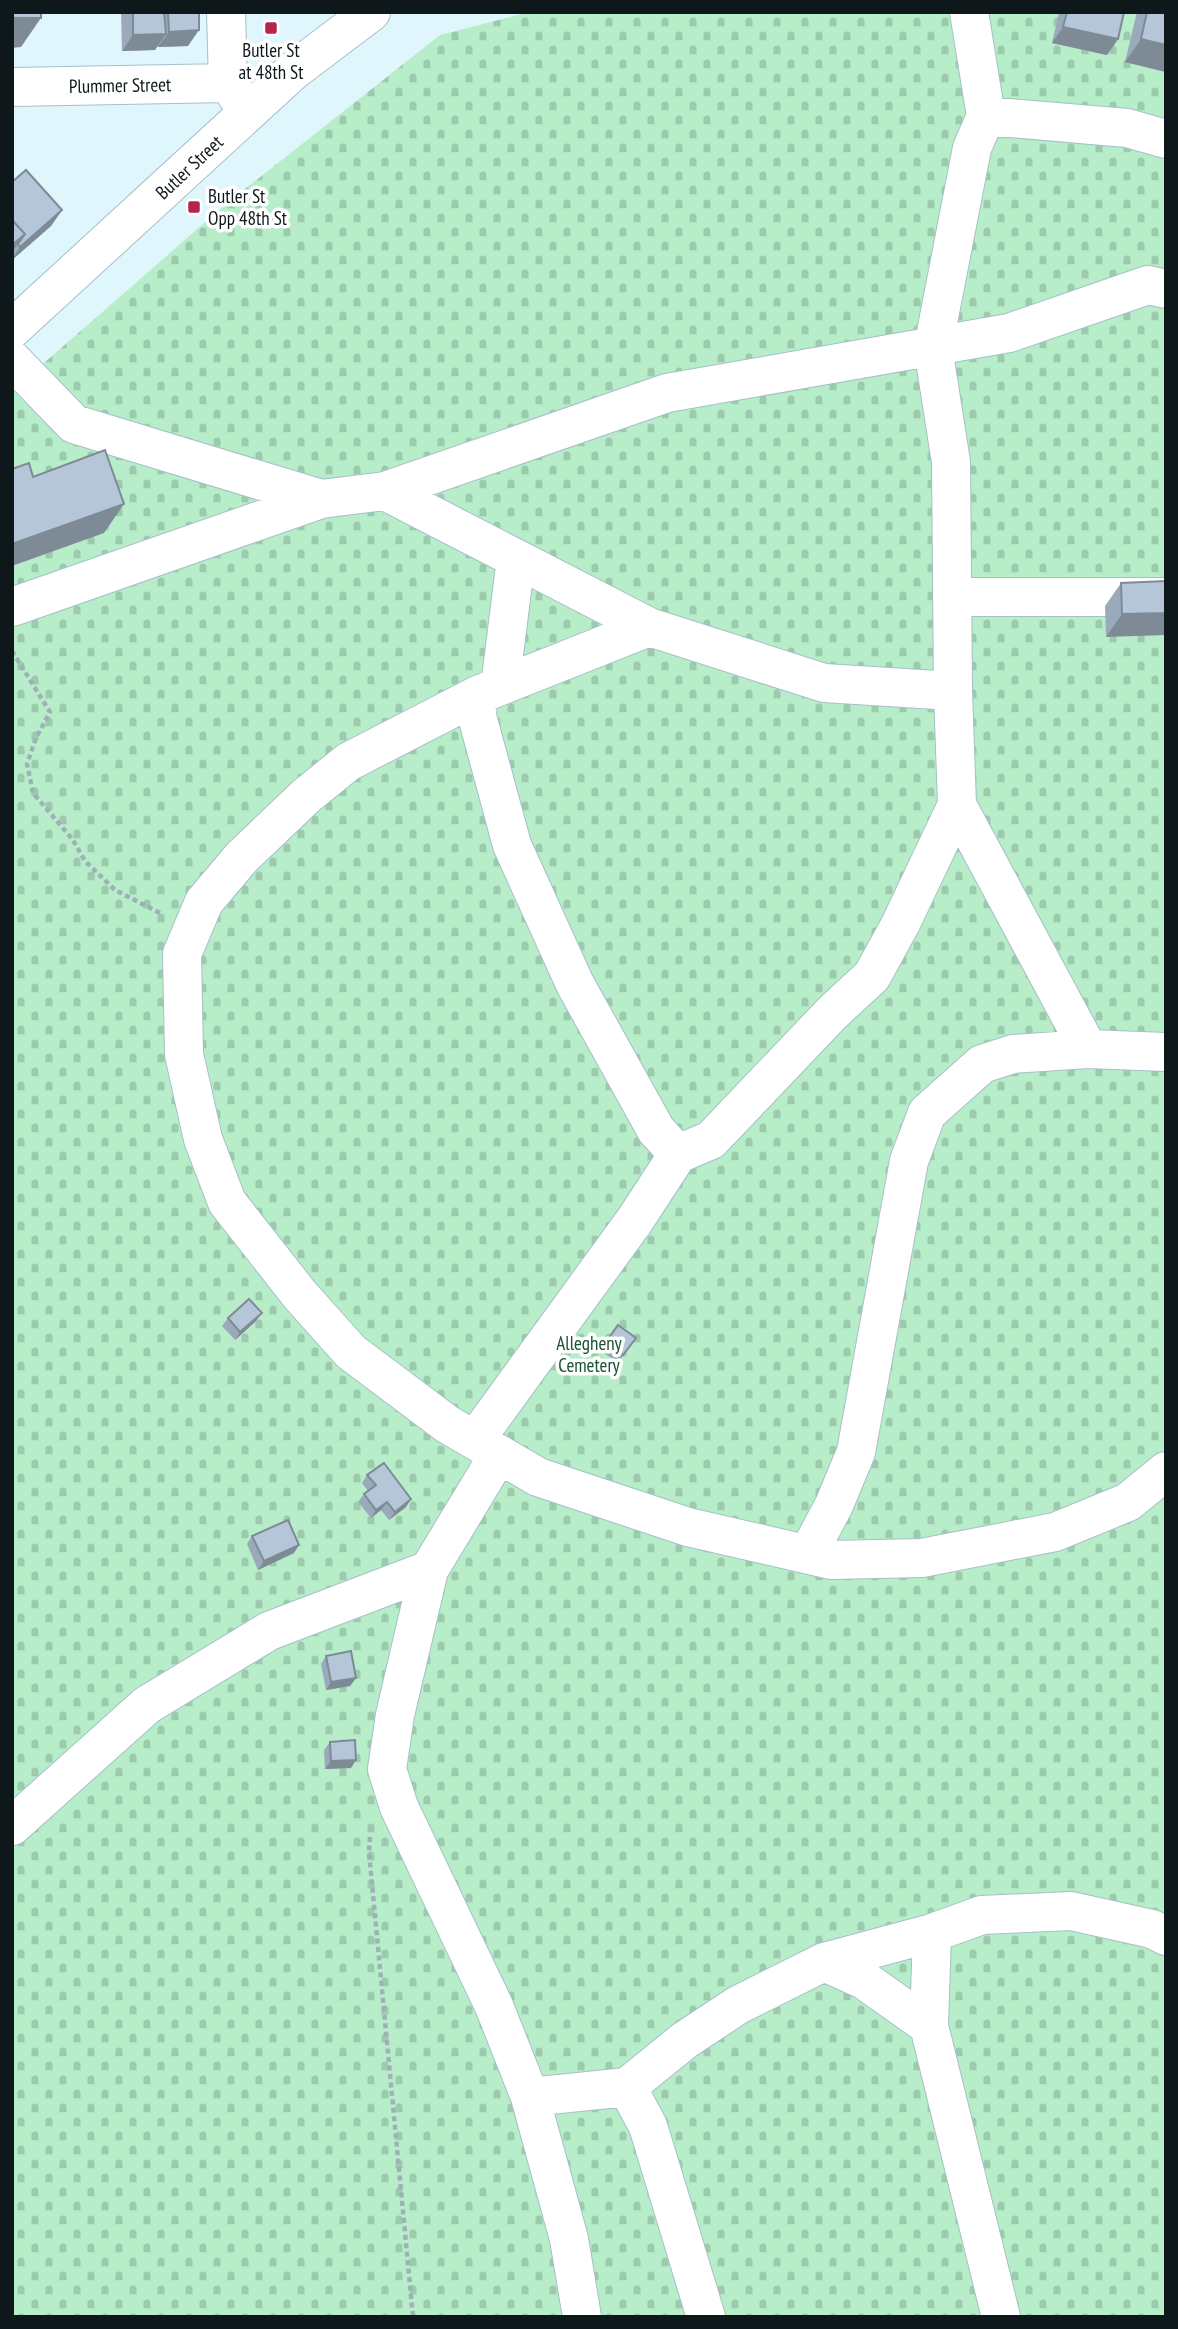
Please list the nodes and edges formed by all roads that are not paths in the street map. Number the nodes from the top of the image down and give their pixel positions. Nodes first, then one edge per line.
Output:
1 (226, 12) edge
2 (372, 12) edge
3 (969, 12) edge
4 (12, 87) edge
5 (238, 97) junction
6 (986, 116) junction
7 (1166, 139) edge
8 (1166, 289) edge
9 (12, 329) edge
10 (933, 348) junction
11 (12, 360) edge
12 (385, 491) junction
13 (321, 499) junction
14 (516, 559) junction
15 (952, 597) junction
16 (1166, 597) edge
17 (12, 607) edge
18 (649, 627) junction
19 (489, 690) junction
20 (953, 691) junction
21 (957, 805) junction
22 (1088, 1049) junction
23 (1166, 1052) edge
24 (678, 1154) junction
25 (487, 1447) junction
26 (1166, 1471) edge
27 (808, 1554) junction
28 (429, 1570) junction
29 (12, 1826) edge
30 (932, 1933) junction
31 (1166, 1936) edge
32 (824, 1962) junction
33 (929, 2026) junction
34 (627, 2087) junction
35 (530, 2097) junction
36 (582, 2317) edge
37 (706, 2317) edge
38 (1001, 2317) edge

1 - 5 main road
2 - 5 main road, Butler Street
3 - 6 main road
4 - 5 main road, Plummer Street
5 - 9 main road, Butler Street
6 - 7 main road
6 - 10 main road
8 - 10 main road
10 - 12 main road
10 - 15 main road
11 - 13 main road
12 - 13 main road
12 - 14 main road
13 - 17 main road
14 - 18 main road
14 - 19 main road
15 - 16 main road
15 - 20 main road
18 - 19 main road
18 - 20 main road
19 - 24 main road
19 - 25 main road
20 - 21 main road
21 - 22 main road
21 - 24 main road
22 - 23 main road
22 - 27 main road
24 - 25 main road
25 - 27 main road
25 - 28 main road
26 - 27 main road
28 - 29 main road
28 - 35 main road
30 - 31 main road
30 - 32 main road
30 - 33 main road
32 - 33 main road
32 - 34 main road
33 - 38 main road
34 - 35 main road
34 - 37 main road
35 - 36 main road

